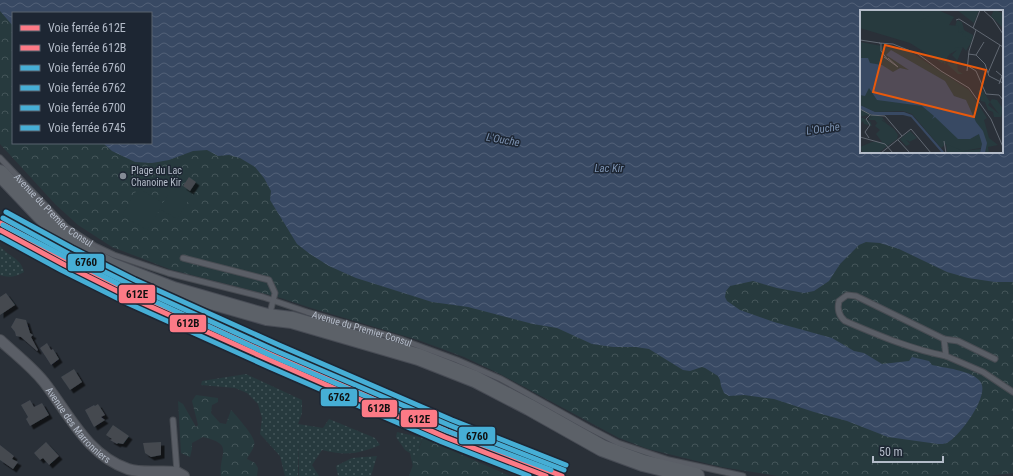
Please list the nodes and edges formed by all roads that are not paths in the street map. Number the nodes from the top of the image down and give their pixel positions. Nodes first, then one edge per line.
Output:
1 (0, 158) edge
2 (0, 173) edge
3 (183, 258) dead end
4 (269, 308) junction
5 (944, 339) junction
6 (0, 340) edge
7 (946, 356) junction
8 (995, 359) dead end
9 (1013, 392) edge
10 (173, 420) dead end
11 (180, 474) edge
12 (696, 476) edge
13 (743, 476) edge

1 - 4 lane, Avenue du Premier Consul
2 - 4 main road, Avenue du Premier Consul
3 - 4 lane
4 - 12 main road, Avenue du Premier Consul
4 - 13 lane, Avenue du Premier Consul
5 - 7 lane
5 - 7 lane
5 - 8 lane
6 - 11 street, Avenue des Marronniers
7 - 9 lane
10 - 11 lane

